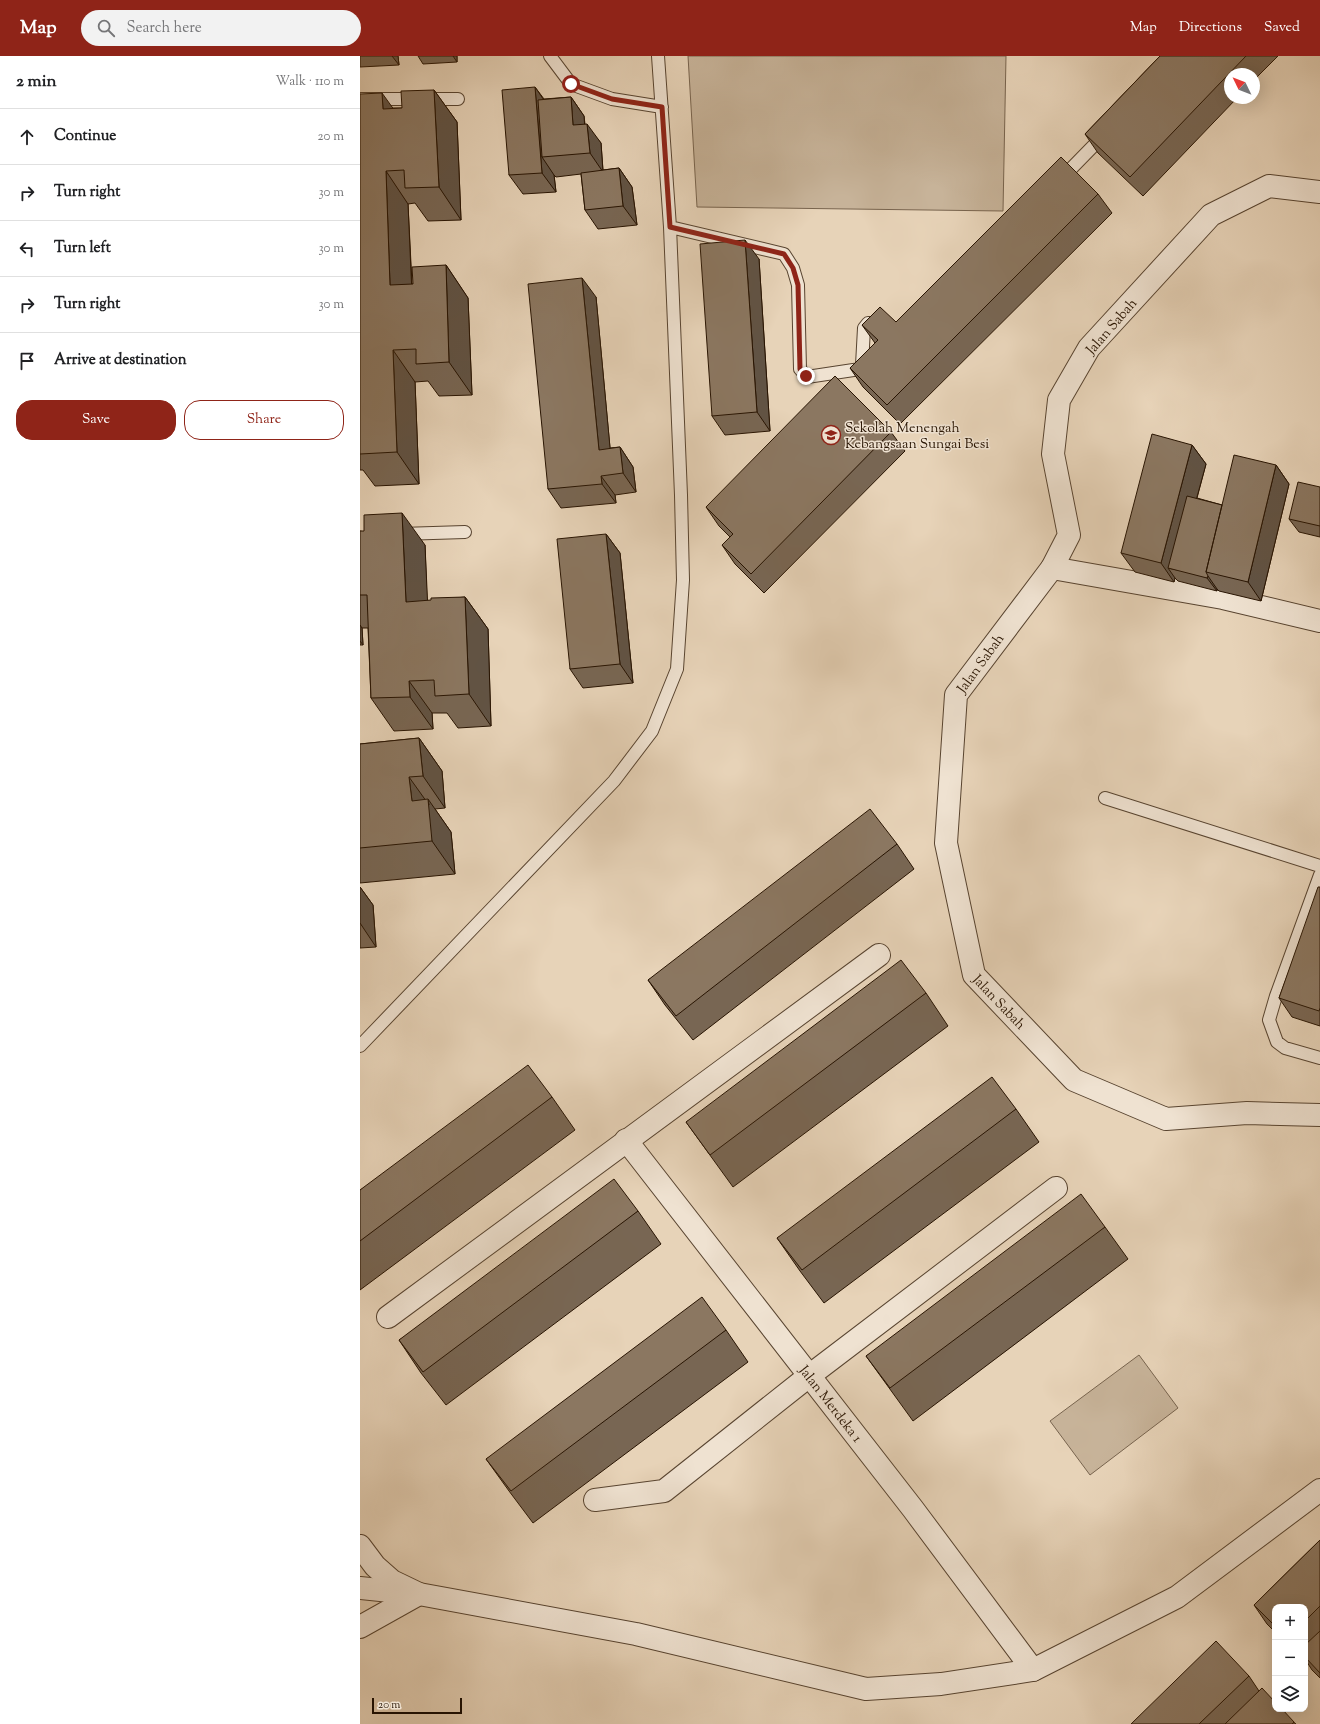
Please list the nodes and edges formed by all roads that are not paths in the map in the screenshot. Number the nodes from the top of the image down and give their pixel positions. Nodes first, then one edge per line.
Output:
1 (550, 56) edge
2 (658, 56) edge
3 (360, 99) edge
4 (458, 99) dead end
5 (662, 107) junction
6 (1111, 128) edge
7 (1050, 189) edge
8 (1320, 192) edge
9 (670, 227) junction
10 (891, 325) edge
11 (465, 532) dead end
12 (390, 535) edge
13 (1052, 568) junction
14 (1320, 621) edge
15 (1105, 798) dead end
16 (1320, 866) edge
17 (1320, 875) edge
18 (878, 955) dead end
19 (360, 1046) edge
20 (1320, 1058) edge
21 (1320, 1115) edge
22 (626, 1140) junction
23 (1056, 1188) dead end
24 (388, 1317) dead end
25 (809, 1376) junction
26 (1320, 1490) edge
27 (595, 1500) dead end
28 (360, 1546) edge
29 (360, 1588) edge
30 (419, 1594) junction
31 (360, 1627) edge
32 (1033, 1670) junction

1 - 5 lane
2 - 5 lane
3 - 4 lane
5 - 9 lane
6 - 7 lane
8 - 13 street, Jalan Sabah
9 - 10 lane
9 - 19 lane
11 - 12 lane
13 - 14 street
13 - 21 street, Jalan Sabah
15 - 16 lane
17 - 20 lane
18 - 22 street
22 - 24 street
22 - 25 street, Jalan Merdeka 1
23 - 25 street
25 - 27 street
25 - 32 street, Jalan Merdeka 1
26 - 32 street
28 - 30 street
29 - 30 street
30 - 31 street
30 - 32 street

